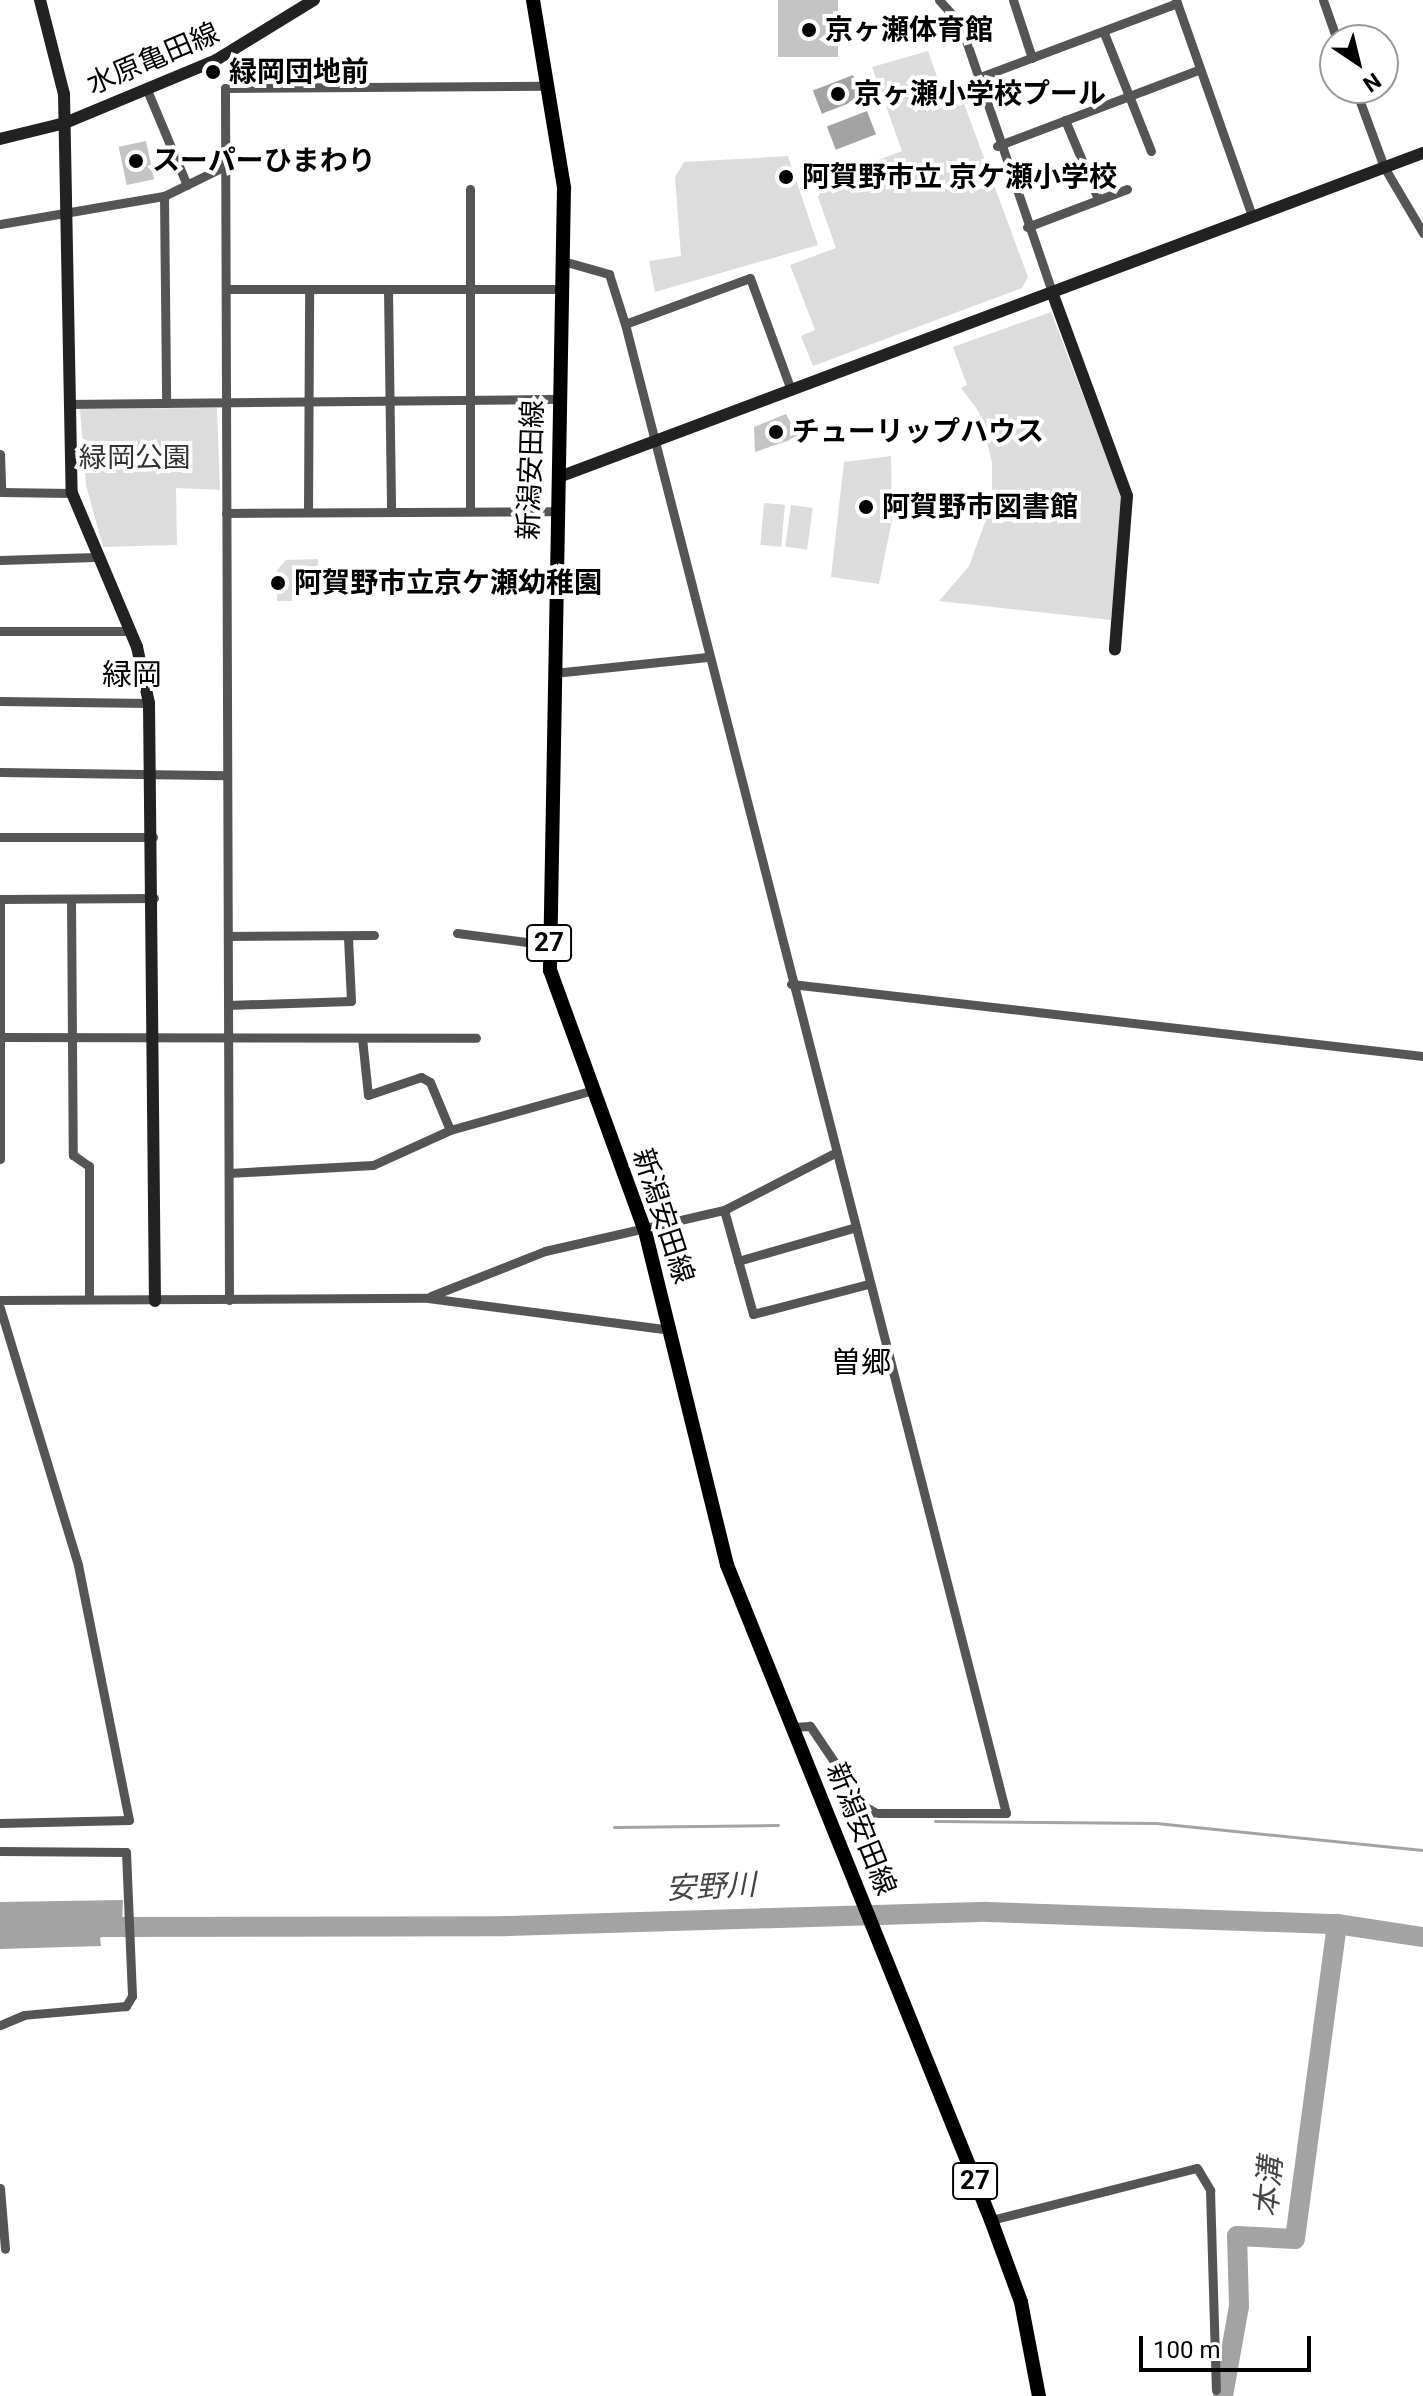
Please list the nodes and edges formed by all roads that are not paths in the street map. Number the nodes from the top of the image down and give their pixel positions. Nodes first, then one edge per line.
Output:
1 (40, 0) edge
2 (314, 0) edge
3 (533, 0) edge
4 (939, 0) edge
5 (1013, 0) edge
6 (1323, 0) edge
7 (1176, 2) edge
8 (1331, 24) edge
9 (1104, 33) junction
10 (1032, 58) junction
11 (1198, 70) junction
12 (975, 79) junction
13 (553, 86) junction
14 (147, 90) junction
15 (1128, 97) junction
16 (1361, 104) edge
17 (1065, 120) junction
18 (65, 123) junction
19 (0, 139) edge
20 (997, 146) junction
21 (1151, 151) dead end
22 (1423, 153) edge
23 (225, 166) junction
24 (1384, 167) junction
25 (187, 185) junction
26 (470, 189) dead end
27 (1127, 189) dead end
28 (164, 196) junction
29 (1098, 199) junction
30 (70, 207) junction
31 (1252, 216) junction
32 (0, 224) edge
33 (1027, 227) junction
34 (1423, 233) edge
35 (563, 261) junction
36 (226, 289) junction
37 (309, 289) junction
38 (388, 289) junction
39 (469, 289) junction
40 (564, 289) junction
41 (1052, 292) junction
42 (625, 324) junction
43 (791, 390) junction
44 (560, 399) junction
45 (471, 400) junction
46 (390, 401) junction
47 (226, 402) junction
48 (307, 402) junction
49 (166, 403) junction
50 (68, 404) junction
51 (654, 443) junction
52 (0, 454) edge
53 (559, 477) junction
54 (1, 492) edge
55 (72, 493) junction
56 (470, 511) junction
57 (554, 511) junction
58 (308, 512) junction
59 (391, 512) junction
60 (226, 513) junction
61 (95, 557) junction
62 (0, 560) edge
63 (0, 631) edge
64 (130, 631) junction
65 (1115, 650) dead end
66 (707, 657) junction
67 (554, 673) junction
68 (0, 701) edge
69 (149, 703) junction
70 (0, 772) edge
71 (152, 774) junction
72 (227, 775) junction
73 (0, 837) edge
74 (153, 837) junction
75 (154, 898) junction
76 (0, 899) edge
77 (71, 899) junction
78 (457, 933) dead end
79 (374, 935) dead end
80 (228, 936) junction
81 (348, 938) junction
82 (549, 945) junction
83 (791, 984) junction
84 (228, 1005) junction
85 (1, 1037) edge
86 (71, 1037) junction
87 (154, 1037) junction
88 (228, 1037) junction
89 (362, 1038) junction
90 (476, 1038) dead end
91 (1423, 1056) edge
92 (590, 1091) junction
93 (450, 1130) junction
94 (835, 1153) junction
95 (0, 1159) edge
96 (229, 1173) junction
97 (724, 1210) junction
98 (853, 1228) junction
99 (645, 1231) junction
100 (738, 1261) junction
101 (868, 1284) junction
102 (89, 1298) junction
103 (428, 1298) junction
104 (0, 1300) edge
105 (229, 1300) junction
106 (155, 1301) junction
107 (0, 1308) edge
108 (671, 1330) junction
109 (792, 1727) junction
110 (0, 1823) edge
111 (0, 1851) edge
112 (0, 2025) edge
113 (0, 2188) edge
114 (991, 2220) junction
115 (5, 2249) dead end
116 (1216, 2390) dead end
117 (1039, 2396) edge

1 - 18 street
2 - 14 street, 水原亀田線
3 - 13 main road, 新潟安田線 / 27
4 - 12 street
5 - 10 street
6 - 8 street
7 - 9 street
7 - 11 street
9 - 10 street
9 - 15 street
10 - 12 street
11 - 15 street
11 - 31 street
12 - 20 street
13 - 23 street
13 - 35 main road, 新潟安田線 / 27
14 - 18 street, 水原亀田線
14 - 25 street
15 - 17 street
15 - 21 street
16 - 24 street
17 - 20 street
17 - 29 street
18 - 19 street, 水原亀田線
18 - 30 street
20 - 33 street
22 - 24 street
23 - 25 street
23 - 36 street
24 - 31 street
24 - 34 street
25 - 28 street
26 - 39 street
27 - 29 street
28 - 30 street
28 - 49 street
29 - 33 street
30 - 32 street
30 - 50 street
31 - 41 street
33 - 41 street
35 - 40 main road, 新潟安田線 / 27
35 - 42 street
36 - 37 street
36 - 47 street
37 - 38 street
37 - 48 street
38 - 39 street
38 - 46 street
39 - 40 street
39 - 45 street
40 - 44 main road, 新潟安田線 / 27
41 - 43 street
41 - 65 street
42 - 43 street
42 - 51 street
43 - 51 street
44 - 45 street
44 - 53 main road, 新潟安田線 / 27
45 - 46 street
45 - 56 street
46 - 48 street
46 - 59 street
47 - 48 street
47 - 49 street
47 - 60 street
48 - 58 street
49 - 50 street
50 - 55 street
51 - 53 street
51 - 66 street
52 - 54 street
53 - 57 main road, 新潟安田線 / 27
54 - 55 street
55 - 61 street
56 - 57 street
56 - 59 street
57 - 67 main road, 新潟安田線 / 27
58 - 59 street
58 - 60 street
60 - 72 street
61 - 62 street
61 - 64 street
63 - 64 street
64 - 69 street
66 - 67 street
66 - 83 street
67 - 82 main road, 新潟安田線 / 27
68 - 69 street
69 - 71 street
70 - 71 street
71 - 72 street
71 - 74 street
72 - 80 street
73 - 74 street
74 - 75 street
75 - 77 street
75 - 87 street
76 - 77 street
76 - 85 street
77 - 86 street
78 - 82 street
79 - 81 street
80 - 81 street
80 - 84 street
81 - 84 street
82 - 92 main road, 新潟安田線 / 27
83 - 91 street
83 - 94 street
84 - 88 street
85 - 86 street
85 - 95 street
86 - 87 street
86 - 102 street
87 - 88 street
87 - 106 street
88 - 89 street
88 - 96 street
89 - 90 street
89 - 93 street
92 - 93 street
92 - 99 main road, 新潟安田線 / 27
93 - 96 street
94 - 97 street
94 - 98 street
96 - 105 street
97 - 99 street
97 - 100 street
98 - 100 street
98 - 101 street
99 - 103 street
99 - 108 main road, 新潟安田線 / 27
100 - 101 street
101 - 109 street
102 - 104 street
102 - 106 street
103 - 105 street
103 - 108 street
105 - 106 street
107 - 110 street
108 - 109 main road, 新潟安田線 / 27
109 - 114 main road, 新潟安田線 / 27
111 - 112 street
113 - 115 street
114 - 116 street
114 - 117 main road, 新潟安田線 / 27

